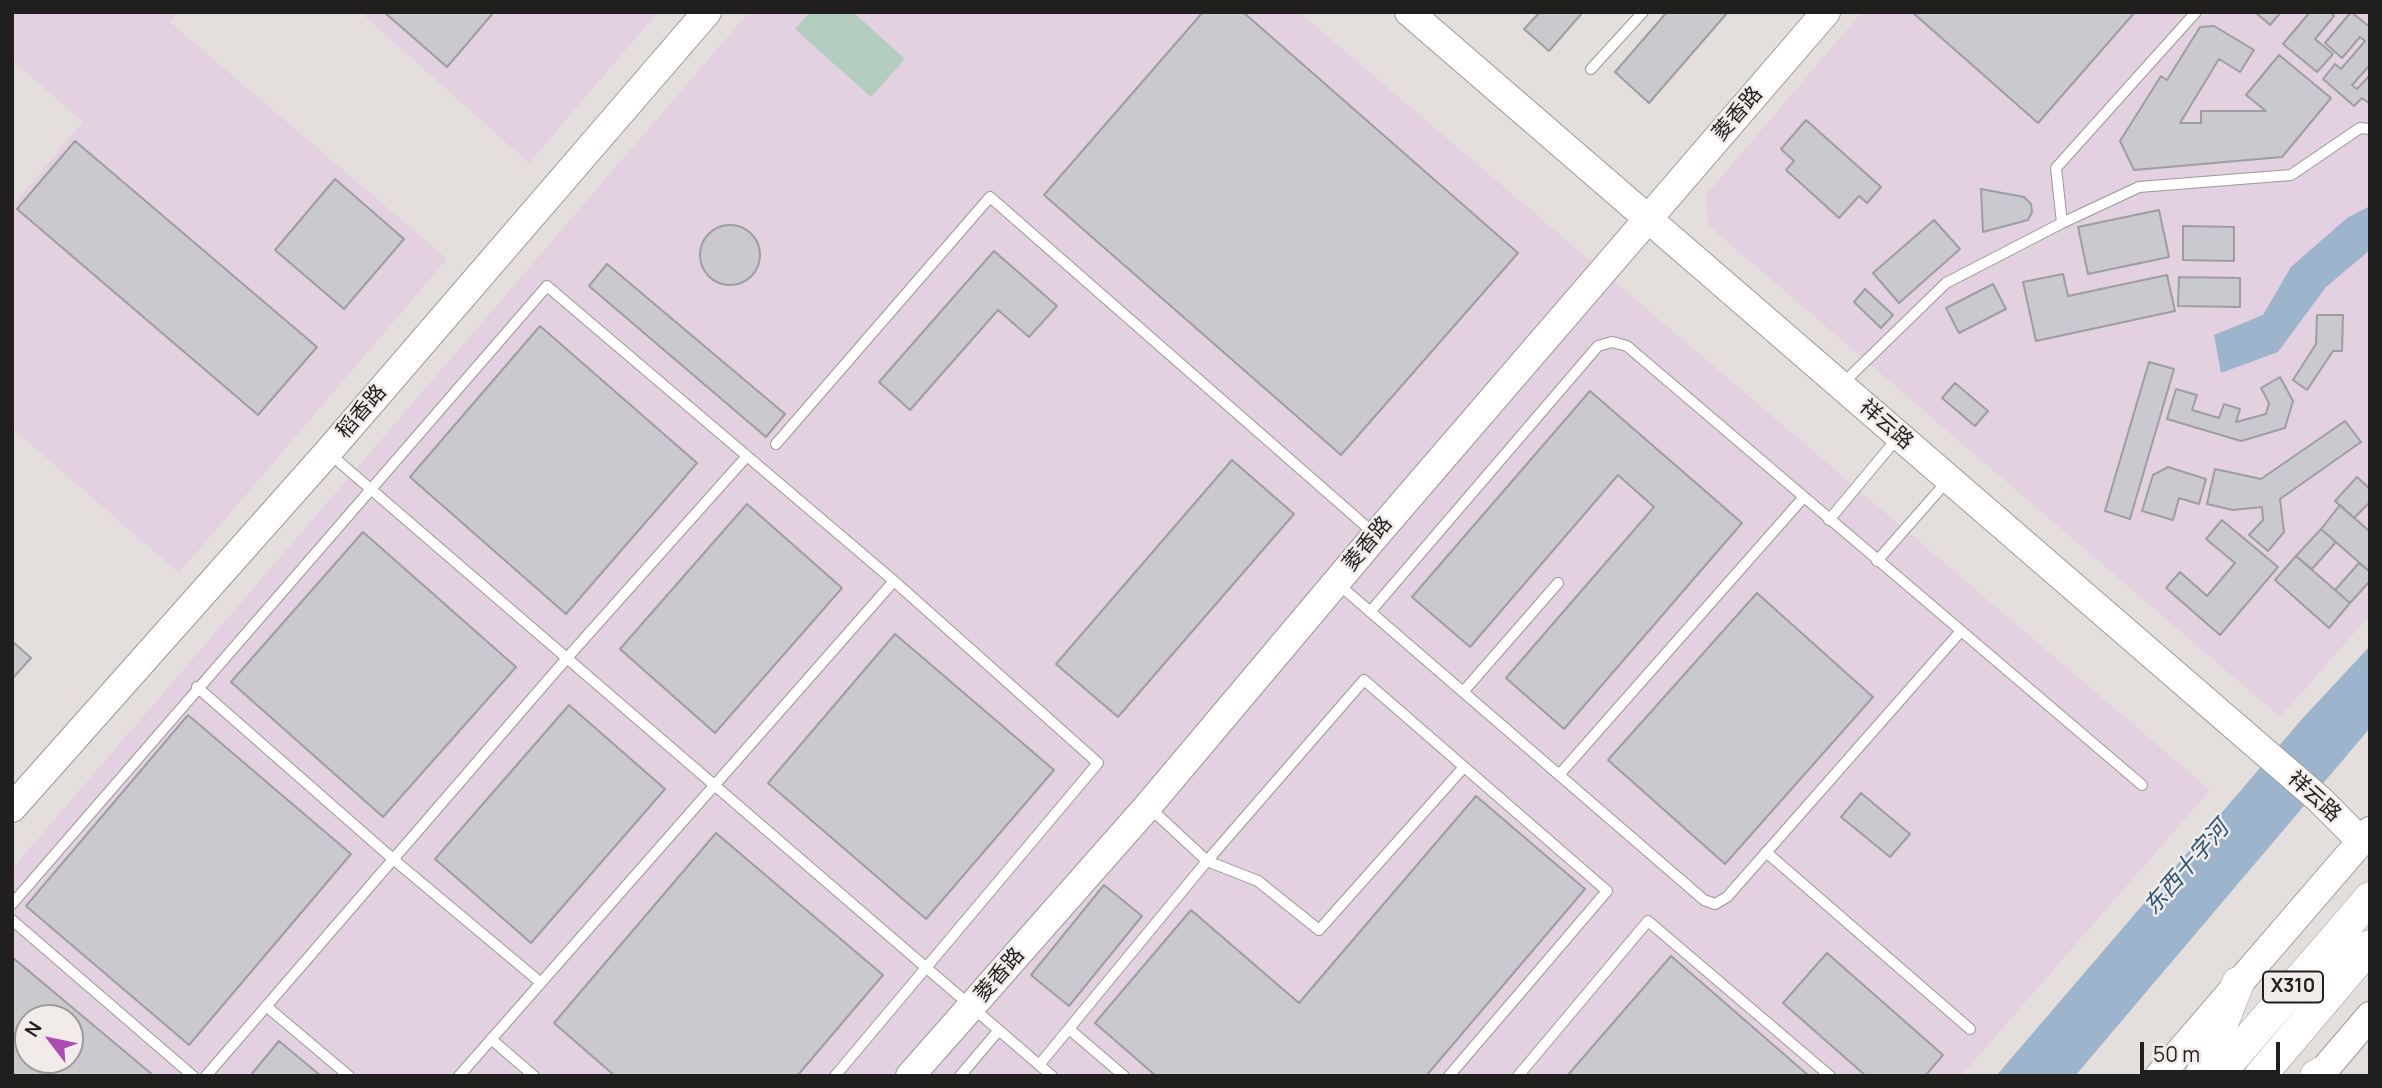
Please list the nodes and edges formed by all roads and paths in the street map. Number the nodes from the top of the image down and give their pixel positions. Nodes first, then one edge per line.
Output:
1 (707, 12) edge
2 (1409, 12) edge
3 (1643, 12) edge
4 (1826, 12) edge
5 (2196, 12) edge
6 (1591, 69) dead end
7 (2370, 129) edge
8 (1648, 218) junction
9 (2062, 223) junction
10 (1841, 385) junction
11 (1899, 436) junction
12 (776, 444) dead end
13 (328, 452) junction
14 (747, 456) junction
15 (1949, 479) junction
16 (372, 489) junction
17 (1803, 498) junction
18 (1829, 520) junction
19 (1376, 535) junction
20 (1877, 561) junction
21 (894, 581) junction
22 (1336, 582) junction
23 (1558, 583) dead end
24 (1370, 612) junction
25 (1961, 631) junction
26 (567, 658) junction
27 (197, 687) junction
28 (1463, 692) junction
29 (1464, 767) junction
30 (1559, 775) junction
31 (713, 784) junction
32 (2142, 785) dead end
33 (1148, 806) junction
34 (12, 808) edge
35 (2365, 836) edge
36 (1766, 852) junction
37 (393, 859) junction
38 (1207, 861) junction
39 (2370, 898) edge
40 (12, 904) edge
41 (12, 920) edge
42 (2370, 946) edge
43 (926, 967) junction
44 (540, 982) junction
45 (2238, 983) junction
46 (266, 1006) junction
47 (972, 1007) junction
48 (2370, 1016) edge
49 (1069, 1028) junction
50 (1970, 1029) dead end
51 (999, 1030) junction
52 (491, 1039) junction
53 (1039, 1065) junction
54 (2319, 1075) edge
55 (193, 1076) edge
56 (206, 1076) edge
57 (349, 1076) edge
58 (459, 1076) edge
59 (534, 1076) edge
60 (835, 1076) edge
61 (910, 1076) edge
62 (960, 1076) edge
63 (1052, 1076) edge
64 (1124, 1076) edge
65 (1450, 1076) edge
66 (1518, 1076) edge
67 (1830, 1076) edge
68 (2159, 1076) edge
69 (2201, 1076) edge
70 (2217, 1076) edge
71 (2260, 1076) edge

1 - 13 street, 稻香路
2 - 8 street, 祥云路
3 - 6 lane
4 - 8 street, 菱香路
5 - 9 lane
7 - 9 lane
8 - 10 street, 祥云路
8 - 19 street, 菱香路
9 - 10 lane
10 - 11 street, 祥云路
11 - 15 street, 祥云路
11 - 18 lane
12 - 19 lane
13 - 16 lane
13 - 34 street, 稻香路
14 - 16 lane
14 - 21 lane
14 - 26 lane
15 - 20 lane
15 - 35 street, 祥云路
16 - 26 lane
16 - 27 lane
17 - 18 lane
17 - 24 lane
17 - 30 lane
18 - 20 lane
19 - 22 street, 菱香路
20 - 25 lane
21 - 31 lane
21 - 43 lane
22 - 24 lane
22 - 33 street, 菱香路
23 - 28 lane
24 - 28 lane
25 - 32 lane
25 - 36 lane
26 - 31 lane
26 - 37 lane
27 - 37 lane
27 - 40 lane
28 - 30 lane
29 - 38 lane
29 - 38 lane
29 - 65 lane
30 - 36 lane
31 - 43 lane
31 - 44 lane
33 - 38 lane
33 - 47 street, 菱香路
35 - 45 street
36 - 50 lane
37 - 44 lane
37 - 46 lane
38 - 49 lane
39 - 70 main road, X310
41 - 55 lane
42 - 71 main road, X310
43 - 47 lane
43 - 60 lane
44 - 52 lane
45 - 68 street
45 - 69 main road
46 - 56 lane
46 - 57 lane
47 - 51 lane
47 - 61 street, 菱香路
48 - 54 street
49 - 53 lane
49 - 64 lane
51 - 53 lane
51 - 62 lane
52 - 58 lane
52 - 59 lane
53 - 63 lane
66 - 67 lane

